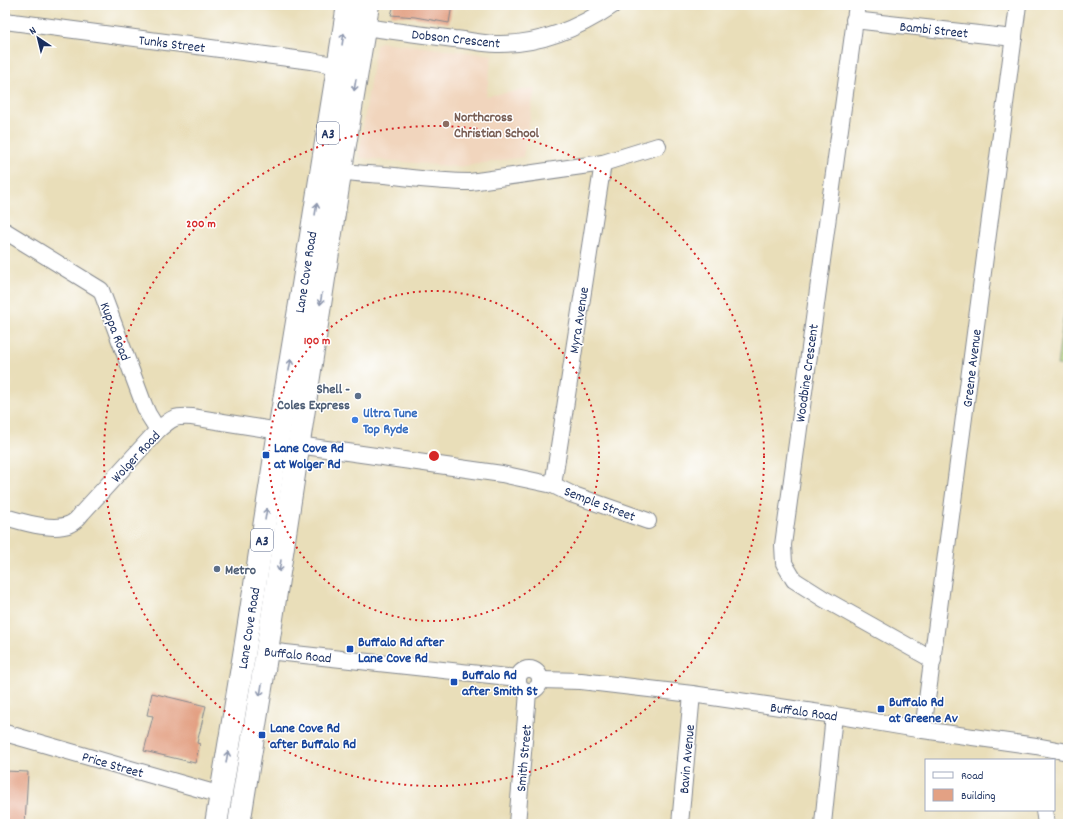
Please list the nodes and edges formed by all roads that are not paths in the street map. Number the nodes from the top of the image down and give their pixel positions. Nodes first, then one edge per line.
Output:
1 (348, 5) edge
2 (368, 5) edge
3 (1018, 5) edge
4 (607, 7) edge
5 (855, 13) edge
6 (5, 21) edge
7 (364, 27) junction
8 (1014, 38) junction
9 (338, 66) junction
10 (658, 146) dead end
11 (603, 163) junction
12 (341, 171) junction
13 (5, 231) edge
14 (158, 430) junction
15 (279, 431) junction
16 (298, 445) junction
17 (552, 485) junction
18 (5, 517) edge
19 (648, 521) dead end
20 (245, 649) junction
21 (267, 651) junction
22 (933, 660) junction
23 (518, 678) junction
24 (540, 680) junction
25 (528, 691) junction
26 (692, 694) junction
27 (834, 715) junction
28 (923, 730) junction
29 (5, 733) edge
30 (1068, 752) edge
31 (1036, 753) edge
32 (221, 795) junction
33 (1044, 811) edge
34 (216, 824) edge
35 (239, 824) edge
36 (517, 824) edge
37 (680, 824) edge
38 (823, 824) edge
39 (1046, 824) edge

9 -> 1 highway, Lane Cove Road / A3
2 - 7 highway, Lane Cove Road / A3
3 - 8 street, Greene Avenue
4 - 7 street, Dobson Crescent
5 - 8 street, Bambi Street
5 - 22 street, Woodbine Crescent
6 - 9 street, Tunks Street
7 -> 12 highway, Lane Cove Road / A3
8 - 22 street, Greene Avenue
15 -> 9 highway, Lane Cove Road / A3
10 - 11 street
11 - 12 street
11 - 17 street, Myra Avenue
12 -> 16 highway, Lane Cove Road / A3
13 - 14 street, Kuppa Road
14 - 15 street, Wolger Road
14 - 18 street, Wolger Road
20 -> 15 highway, Lane Cove Road / A3
16 - 17 street
16 -> 21 highway, Lane Cove Road / A3
17 - 19 street, Semple Street
20 - 21 highway, Buffalo Road
32 -> 20 highway, Lane Cove Road / A3
21 - 23 street, Buffalo Road
21 -> 35 highway, Lane Cove Road / A3
22 - 28 street, Greene Avenue
23 - 24 street
23 - 25 street
24 - 25 street
24 - 26 street, Buffalo Road
25 - 36 street, Smith Street
26 - 27 street, Buffalo Road
26 - 37 street, Bavin Avenue
27 - 28 street, Buffalo Road
27 - 38 street
28 - 31 street, Buffalo Road
29 - 32 street, Price Street
30 - 31 street, Buffalo Road
32 - 34 highway, Lane Cove Road / A3
33 - 39 street

